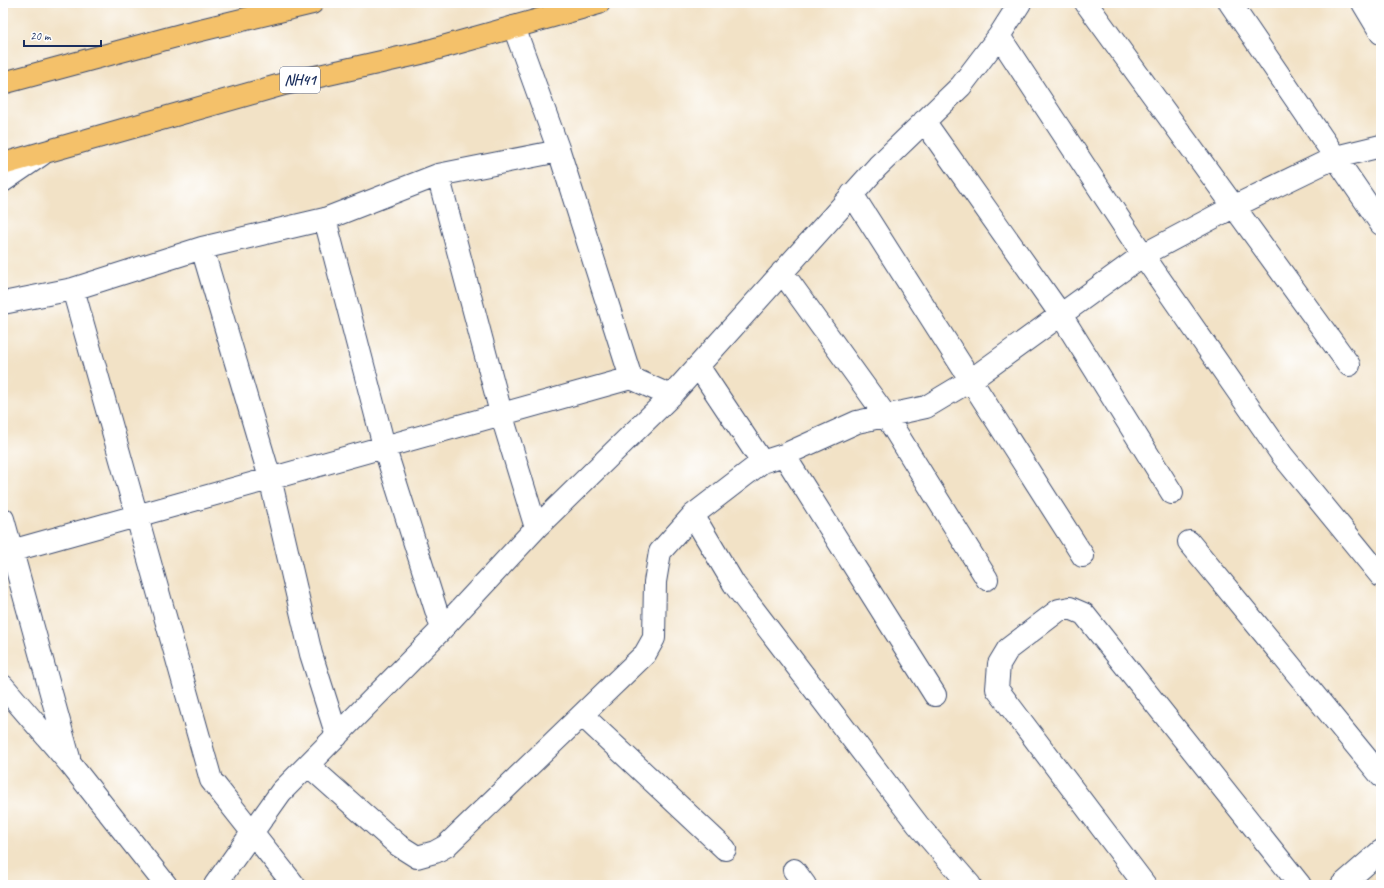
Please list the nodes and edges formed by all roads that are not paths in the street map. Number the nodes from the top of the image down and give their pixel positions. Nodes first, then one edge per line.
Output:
1 (312, 3) edge
2 (599, 3) edge
3 (1020, 3) edge
4 (1086, 3) edge
5 (1230, 3) edge
6 (1363, 3) edge
7 (514, 27) junction
8 (1381, 33) edge
9 (999, 36) junction
10 (3, 83) edge
11 (924, 121) junction
12 (1381, 146) edge
13 (559, 151) junction
14 (46, 152) junction
15 (1336, 157) junction
16 (3, 164) edge
17 (438, 175) junction
18 (3, 181) edge
19 (852, 194) junction
20 (1235, 206) junction
21 (325, 220) junction
22 (1381, 224) edge
23 (202, 248) junction
24 (1143, 254) junction
25 (782, 272) junction
26 (73, 289) junction
27 (3, 303) edge
28 (1061, 315) junction
29 (1349, 365) dead end
30 (698, 366) junction
31 (631, 378) junction
32 (971, 380) junction
33 (671, 396) junction
34 (501, 413) junction
35 (886, 416) junction
36 (384, 446) junction
37 (784, 455) junction
38 (762, 462) junction
39 (270, 478) junction
40 (1172, 493) dead end
41 (693, 515) junction
42 (138, 516) junction
43 (3, 519) edge
44 (536, 528) junction
45 (1190, 542) dead end
46 (12, 551) junction
47 (1084, 556) dead end
48 (1381, 576) edge
49 (987, 579) dead end
50 (442, 629) junction
51 (3, 686) edge
52 (935, 695) dead end
53 (582, 715) junction
54 (337, 736) junction
55 (71, 765) junction
56 (308, 765) junction
57 (1381, 776) edge
58 (252, 832) junction
59 (725, 849) dead end
60 (1381, 851) edge
61 (166, 885) edge
62 (215, 885) edge
63 (294, 885) edge
64 (970, 885) edge
65 (1145, 885) edge
66 (1300, 885) edge
67 (1342, 885) edge

1 - 10 highway
2 - 7 highway, NH41
3 - 9 street
4 - 20 street
5 - 15 street
6 - 8 street
7 - 13 street
7 - 14 highway, NH41
9 - 11 street
9 - 24 street
11 - 19 street
11 - 28 street
12 - 15 street
13 - 17 street
13 - 31 street
14 - 16 highway, NH41
14 - 18 street
15 - 20 street
15 - 22 street
17 - 21 street
17 - 34 street
19 - 25 street
19 - 32 street
20 - 24 street
20 - 29 street
21 - 23 street
21 - 36 street
23 - 26 street
23 - 39 street
24 - 28 street
24 - 48 street
25 - 30 street
25 - 35 street
26 - 27 street
26 - 42 street
28 - 32 street
28 - 40 street
30 - 33 street
30 - 38 street
31 - 33 street
31 - 34 street
32 - 35 street
32 - 47 street
33 - 44 street
34 - 36 street
34 - 44 street
35 - 37 street
35 - 49 street
36 - 39 street
36 - 50 street
37 - 38 street
37 - 52 street
38 - 41 street
39 - 42 street
39 - 54 street
41 - 53 street
41 - 64 street
42 - 46 street
42 - 58 street
43 - 46 street
44 - 50 street
45 - 57 street
46 - 55 street
50 - 54 street
51 - 55 street
53 - 56 street
53 - 59 street
54 - 56 street
55 - 61 street
56 - 58 street
58 - 62 street
58 - 63 street
60 - 67 street
65 - 66 street

